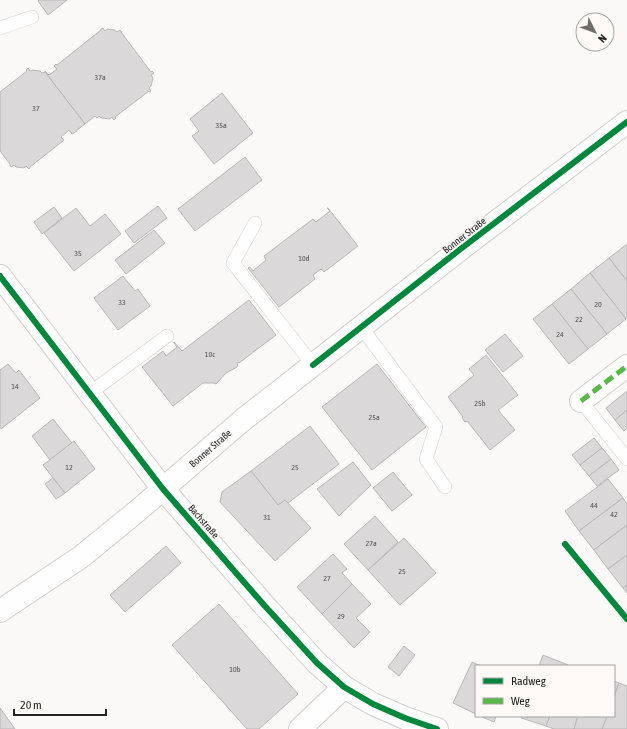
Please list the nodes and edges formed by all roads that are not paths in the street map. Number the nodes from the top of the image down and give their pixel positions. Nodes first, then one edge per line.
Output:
1 (32, 17) dead end
2 (0, 28) edge
3 (627, 122) edge
4 (255, 223) dead end
5 (0, 276) edge
6 (361, 327) junction
7 (167, 336) dead end
8 (314, 364) junction
9 (627, 366) edge
10 (90, 393) junction
11 (581, 401) joint
12 (627, 459) edge
13 (445, 487) dead end
14 (163, 489) junction
15 (0, 611) edge
16 (344, 687) junction
17 (300, 729) edge
18 (437, 729) edge

1 - 2 lane
3 - 6 main road, Bonner Straße
4 - 8 lane
5 - 10 main road, Bachstraße
6 - 8 main road, Bonner Straße
6 - 13 lane
7 - 10 lane
8 - 14 main road, Bonner Straße
9 - 11 main road
10 - 14 main road, Bachstraße
11 - 12 lane
14 - 15 main road, Bonner Straße
14 - 16 main road, Bachstraße
16 - 17 main road
16 - 18 main road, Bachstraße

